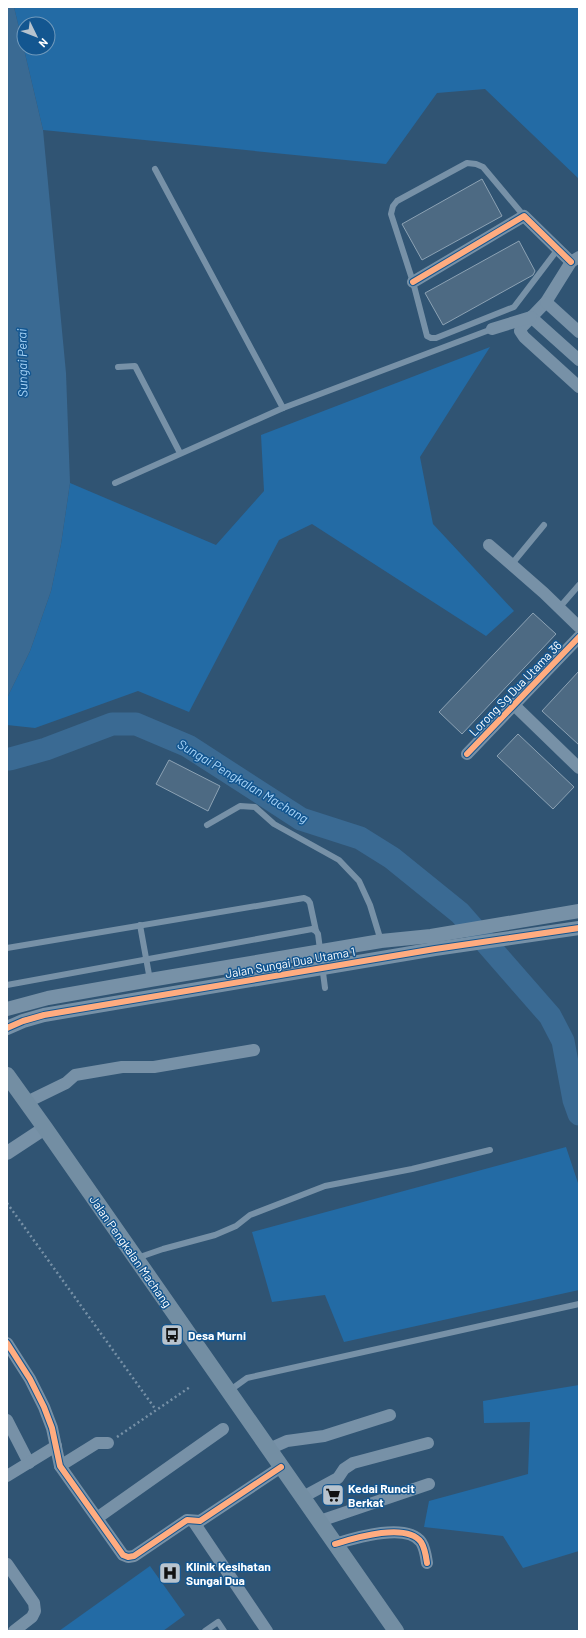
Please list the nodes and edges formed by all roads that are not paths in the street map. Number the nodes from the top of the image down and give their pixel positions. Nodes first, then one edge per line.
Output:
1 (155, 169) dead end
2 (524, 216) junction
3 (558, 249) junction
4 (575, 259) edge
5 (413, 282) junction
6 (546, 302) junction
7 (531, 317) junction
8 (492, 329) joint
9 (579, 332) edge
10 (579, 360) edge
11 (118, 367) dead end
12 (579, 387) edge
13 (283, 408) junction
14 (180, 453) junction
15 (115, 483) dead end
16 (544, 525) dead end
17 (489, 545) dead end
18 (511, 565) junction
19 (579, 585) edge
20 (559, 608) junction
21 (579, 627) edge
22 (579, 637) edge
23 (514, 705) junction
24 (467, 754) dead end
25 (579, 768) edge
26 (207, 825) dead end
27 (579, 911) edge
28 (140, 925) junction
29 (579, 928) edge
30 (316, 930) junction
31 (381, 941) junction
32 (433, 942) junction
33 (7, 948) edge
34 (320, 952) junction
35 (146, 960) junction
36 (322, 968) junction
37 (150, 980) junction
38 (7, 985) edge
39 (325, 988) dead end
40 (7, 1009) edge
41 (7, 1028) edge
42 (254, 1050) dead end
43 (7, 1076) edge
44 (27, 1102) junction
45 (45, 1128) junction
46 (490, 1150) dead end
47 (7, 1153) edge
48 (136, 1258) junction
49 (579, 1304) edge
50 (7, 1343) edge
51 (228, 1391) junction
52 (390, 1415) dead end
53 (7, 1420) edge
54 (223, 1429) dead end
55 (108, 1443) road end
56 (428, 1443) dead end
57 (56, 1446) junction
58 (269, 1449) junction
59 (29, 1463) junction
60 (60, 1466) junction
61 (281, 1467) junction
62 (7, 1476) edge
63 (429, 1484) dead end
64 (303, 1497) junction
65 (97, 1518) junction
66 (193, 1521) junction
67 (320, 1521) junction
68 (335, 1544) junction
69 (427, 1563) dead end
70 (7, 1564) edge
71 (14, 1631) edge
72 (205, 1631) edge
73 (224, 1631) edge
74 (267, 1631) edge
75 (396, 1631) edge

1 - 13 lane
2 - 3 street
2 - 5 street
2 - 5 lane
3 - 4 street
3 - 5 lane
4 - 6 street
6 - 7 street
6 - 9 street
7 - 8 street
7 - 10 street
7 - 12 street
8 - 13 lane
11 - 14 lane
13 - 14 lane
14 - 15 lane
16 - 18 lane
17 - 18 street
18 - 20 street
19 - 20 lane
20 - 21 street
22 - 23 street, Lorong Sg Dua Utama 36
23 - 24 street, Lorong Sg Dua Utama 36
23 - 25 street
26 - 31 lane
27 - 32 street, Jalan Sungai Dua Utama 1
28 - 30 lane
28 - 33 lane
28 - 35 lane
29 - 32 street, Jalan Sungai Dua Utama 1
30 - 34 lane
30 - 35 lane
31 - 32 street, Jalan Sungai Dua Utama 1
31 - 34 street, Jalan Sungai Dua Utama 1
32 - 36 street, Jalan Sungai Dua Utama 1
34 - 36 lane
34 - 37 street, Jalan Sungai Dua Utama 1
35 - 37 lane
35 - 38 lane
36 - 39 lane
36 - 41 street, Jalan Sungai Dua Utama 1
37 - 40 street, Jalan Sungai Dua Utama 1
42 - 44 street
43 - 44 main road, Jalan Pengkalan Machang
44 - 45 main road, Jalan Pengkalan Machang
45 - 47 street
45 - 48 main road, Jalan Pengkalan Machang
46 - 48 lane
48 - 51 main road, Jalan Pengkalan Machang
49 - 51 lane
50 - 57 street
51 - 58 main road, Jalan Pengkalan Machang
52 - 58 street
53 - 59 street
54 - 65 street
55 - 60 street
56 - 64 street
57 - 59 street
57 - 60 street
58 - 61 main road, Jalan Pengkalan Machang
59 - 62 street
60 - 65 street
61 - 64 main road, Jalan Pengkalan Machang
61 - 66 street
63 - 67 street
64 - 67 main road, Jalan Pengkalan Machang
65 - 66 street
66 - 74 street
67 - 68 main road, Jalan Pengkalan Machang
68 - 69 street
68 - 75 main road, Jalan Pengkalan Machang
70 - 71 street
72 - 73 lane

